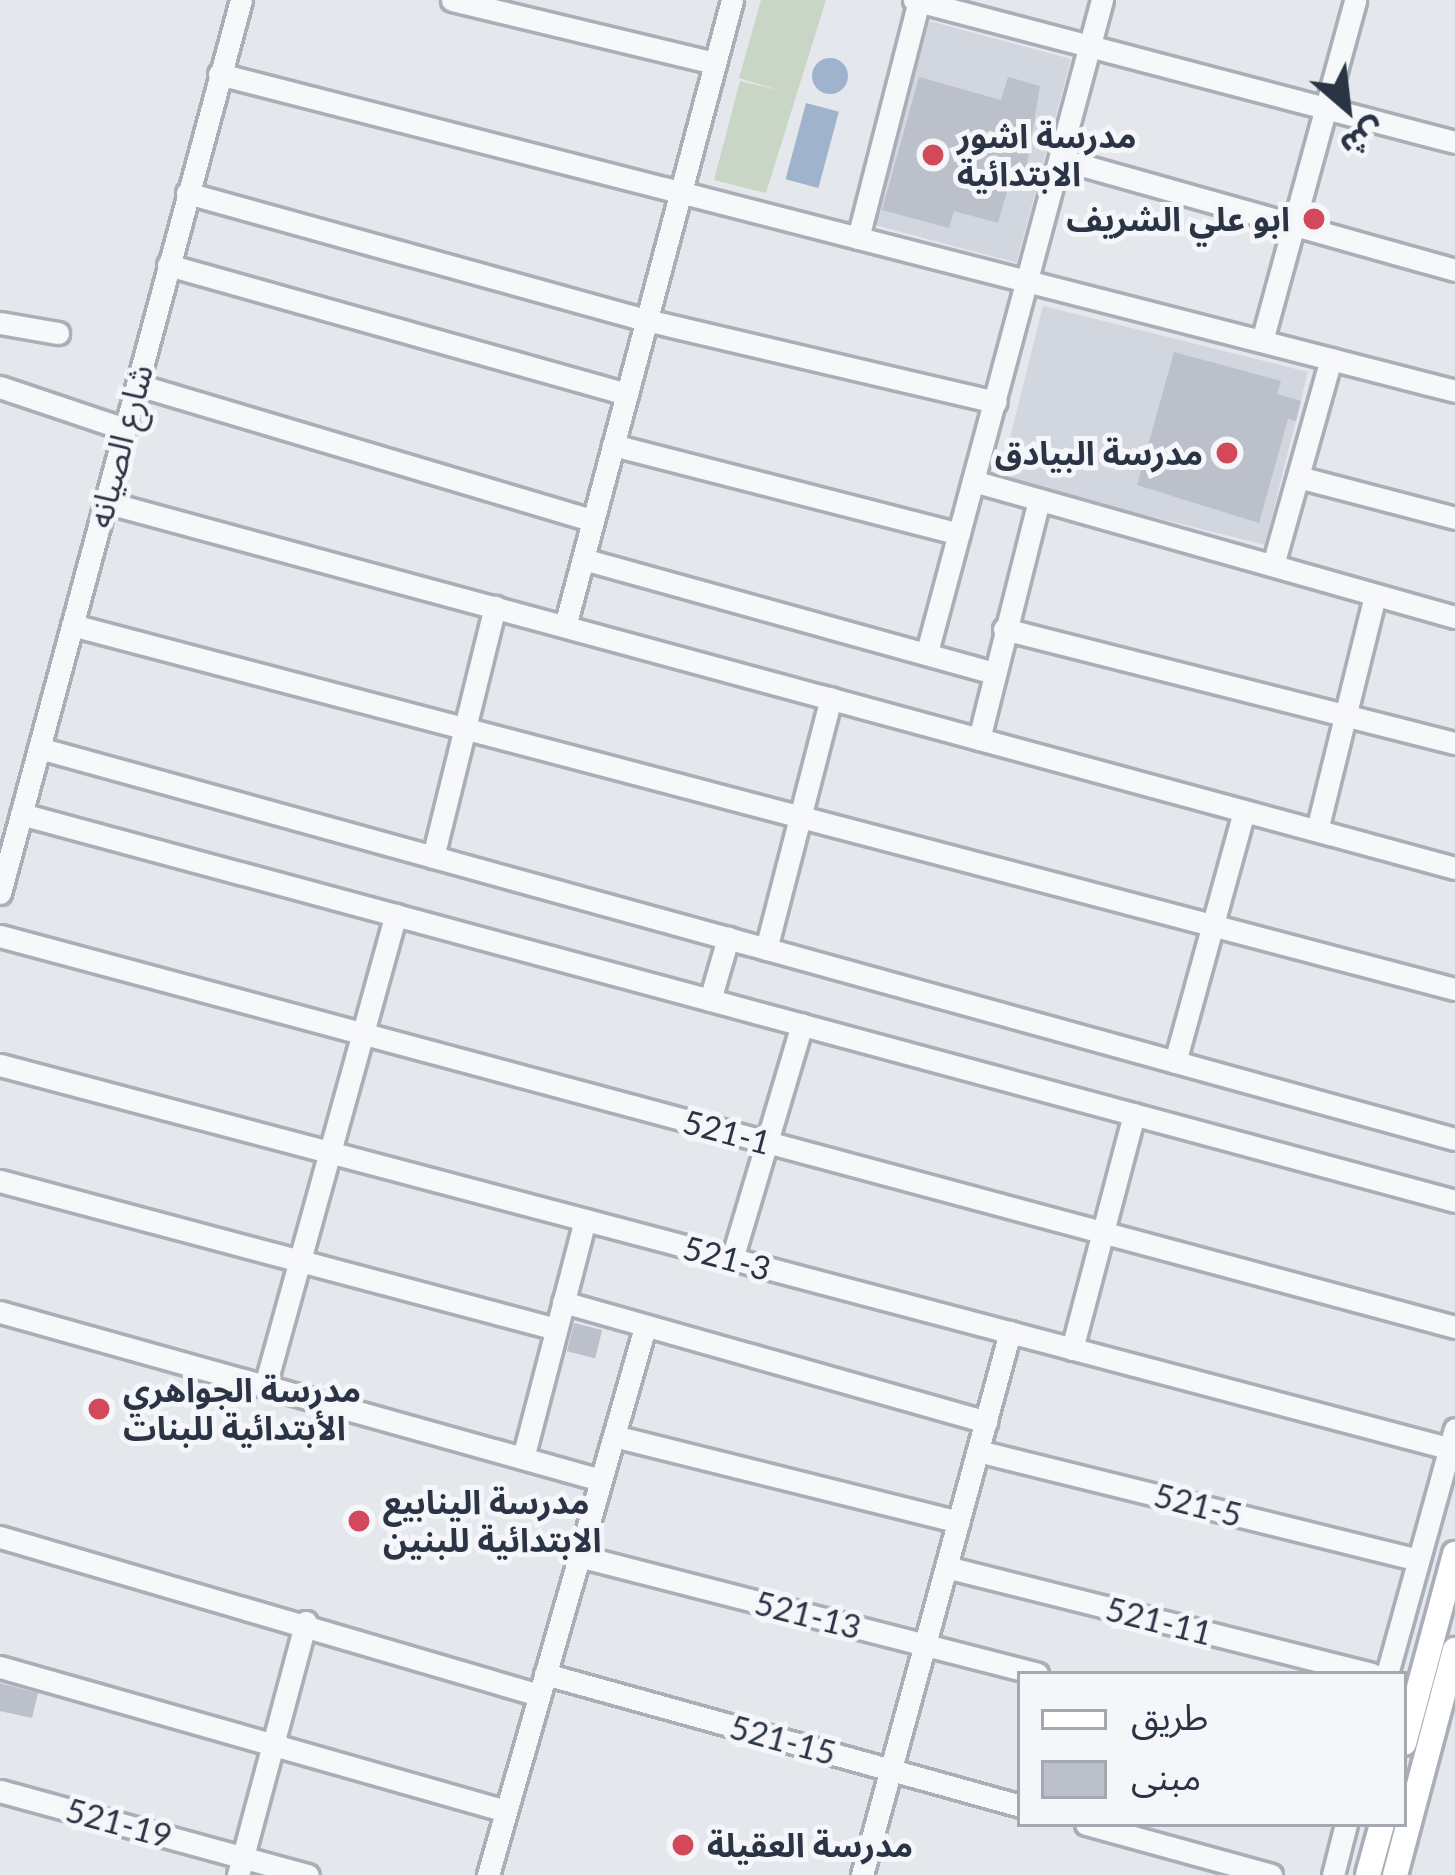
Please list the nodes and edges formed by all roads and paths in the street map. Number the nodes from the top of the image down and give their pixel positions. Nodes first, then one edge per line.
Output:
1 (241, 0) edge
2 (452, 0) edge
3 (732, 0) edge
4 (1102, 0) edge
5 (1355, 0) edge
6 (917, 1) edge
7 (1090, 47) junction
8 (715, 63) junction
9 (219, 74) junction
10 (1325, 105) junction
11 (1455, 142) edge
12 (1060, 159) junction
13 (681, 192) junction
14 (188, 193) junction
15 (1293, 227) junction
16 (858, 238) junction
17 (168, 266) junction
18 (1455, 269) edge
19 (1027, 281) junction
20 (646, 320) junction
21 (0, 323) edge
22 (58, 333) dead end
23 (1262, 341) junction
24 (1330, 359) junction
25 (138, 385) junction
26 (0, 387) edge
27 (1455, 391) edge
28 (627, 394) junction
29 (994, 402) junction
30 (125, 429) junction
31 (614, 445) junction
32 (1298, 478) junction
33 (974, 481) junction
34 (1039, 501) junction
35 (105, 502) junction
36 (1455, 518) edge
37 (592, 520) junction
38 (959, 533) junction
39 (583, 559) junction
40 (1273, 566) junction
41 (1375, 595) junction
42 (495, 607) junction
43 (1455, 617) edge
44 (72, 625) junction
45 (565, 626) junction
46 (1004, 629) junction
47 (928, 652) junction
48 (995, 673) junction
49 (830, 698) junction
50 (1344, 711) junction
51 (463, 727) junction
52 (979, 740) junction
53 (1455, 743) edge
54 (39, 748) junction
55 (1244, 811) junction
56 (21, 814) junction
57 (803, 817) junction
58 (1317, 830) junction
59 (433, 856) junction
60 (1455, 868) edge
61 (0, 892) edge
62 (396, 915) junction
63 (1214, 924) junction
64 (0, 936) edge
65 (728, 938) junction
66 (766, 949) junction
67 (1455, 988) edge
68 (710, 1000) junction
69 (802, 1024) junction
70 (363, 1034) junction
71 (1175, 1062) junction
72 (0, 1065) edge
73 (1134, 1114) junction
74 (1455, 1139) edge
75 (767, 1142) junction
76 (330, 1153) junction
77 (0, 1181) edge
78 (1455, 1201) edge
79 (585, 1220) junction
80 (1103, 1232) junction
81 (732, 1259) junction
82 (300, 1261) junction
83 (563, 1302) junction
84 (0, 1312) edge
85 (645, 1327) junction
86 (1455, 1327) edge
87 (556, 1329) junction
88 (1010, 1332) junction
89 (1072, 1348) junction
90 (265, 1386) junction
91 (986, 1421) junction
92 (614, 1436) junction
93 (1453, 1442) edge
94 (978, 1451) junction
95 (523, 1458) junction
96 (601, 1480) junction
97 (958, 1522) junction
98 (0, 1537) edge
99 (1455, 1554) edge
100 (579, 1556) junction
101 (1418, 1560) junction
102 (946, 1567) junction
103 (306, 1622) junction
104 (925, 1645) junction
105 (1455, 1650) edge
106 (0, 1667) edge
107 (1025, 1671) edge
108 (1360, 1671) edge
109 (1388, 1671) edge
110 (542, 1685) junction
111 (1407, 1732) edge
112 (273, 1745) junction
113 (890, 1770) junction
114 (0, 1791) edge
115 (1017, 1805) edge
116 (506, 1811) junction
117 (1097, 1827) edge
118 (1345, 1827) edge
119 (1381, 1827) edge
120 (240, 1866) edge
121 (308, 1875) edge
122 (488, 1875) edge
123 (862, 1875) edge
124 (1271, 1875) edge
125 (1333, 1875) edge
126 (1368, 1875) edge
127 (1395, 1875) edge

1 - 9 street, شارع الصيانه
2 - 8 street
3 - 8 street
4 - 7 street
5 - 10 street
6 - 7 street
6 - 16 street
7 - 10 street
7 - 12 street
8 - 13 street
9 - 13 street
9 - 14 street, شارع الصيانه
10 - 11 street
10 - 15 street
12 - 15 street
12 - 19 street
13 - 16 street
13 - 20 street
14 - 17 street, شارع الصيانه
14 - 20 street
15 - 18 street
15 - 23 street
16 - 19 street
17 - 25 street, شارع الصيانه
17 - 28 street
19 - 23 street
19 - 29 street
20 - 28 street
20 - 29 street
21 - 22 street
23 - 24 street
24 - 27 street
24 - 32 street
25 - 30 street, شارع الصيانه
25 - 37 street
26 - 30 street
28 - 31 street
29 - 33 street
30 - 35 street, شارع الصيانه
31 - 37 street
31 - 38 street
32 - 36 street
32 - 40 street
33 - 34 street
33 - 38 street
34 - 40 street
34 - 46 street
35 - 42 street
35 - 44 street, شارع الصيانه
37 - 39 street
38 - 47 street
39 - 45 street
39 - 47 street
40 - 41 street
41 - 43 street
41 - 50 street
42 - 45 street
42 - 51 street
44 - 51 street
44 - 54 street, شارع الصيانه
45 - 49 street
46 - 48 street
46 - 50 street
47 - 48 street
48 - 52 street
49 - 52 street
49 - 57 street
50 - 53 street
50 - 58 street
51 - 57 street
51 - 59 street
52 - 55 street
54 - 56 street, شارع الصيانه
54 - 59 street
55 - 58 street
55 - 63 street
56 - 61 street, شارع الصيانه
56 - 62 street
57 - 63 street
57 - 66 street
58 - 60 street
59 - 65 street
62 - 68 street
62 - 70 street
63 - 67 street
63 - 71 street
64 - 70 street, 521-1
65 - 66 street
65 - 68 street
66 - 71 street
68 - 69 street
69 - 73 street
69 - 75 street
70 - 75 street, 521-1
70 - 76 street
71 - 74 street
72 - 76 street, 521-3
73 - 78 street
73 - 80 street
75 - 80 street, 521-1
75 - 81 street
76 - 79 street, 521-3
76 - 82 street
77 - 82 street
79 - 81 street, 521-3
79 - 83 street
80 - 86 street, 521-1
80 - 89 street
81 - 88 street, 521-3
82 - 87 street
82 - 90 street
83 - 85 street
83 - 87 street
84 - 90 street
85 - 91 street
85 - 92 street
87 - 95 street
88 - 89 street, 521-3
88 - 91 street
89 - 93 street, 521-3
90 - 95 street
91 - 94 street
92 - 96 street
92 - 97 street
93 - 101 street
94 - 97 street
94 - 101 street, 521-5
95 - 96 street
96 - 100 street
97 - 102 street
98 - 103 street, 521-15
99 - 111 main road
100 - 104 street, 521-13
100 - 110 street
101 - 109 street
102 - 104 street
102 - 108 street, 521-11
103 - 110 street, 521-15
103 - 112 street
104 - 107 street, 521-13
104 - 113 street
105 - 127 main road
106 - 112 street
110 - 113 street, 521-15
110 - 116 street
112 - 116 street
112 - 120 street
113 - 115 street, 521-15
113 - 123 street
114 - 120 street, 521-19
116 - 122 street
117 - 124 street
118 - 125 street
119 - 126 main road
120 - 121 street, 521-19

